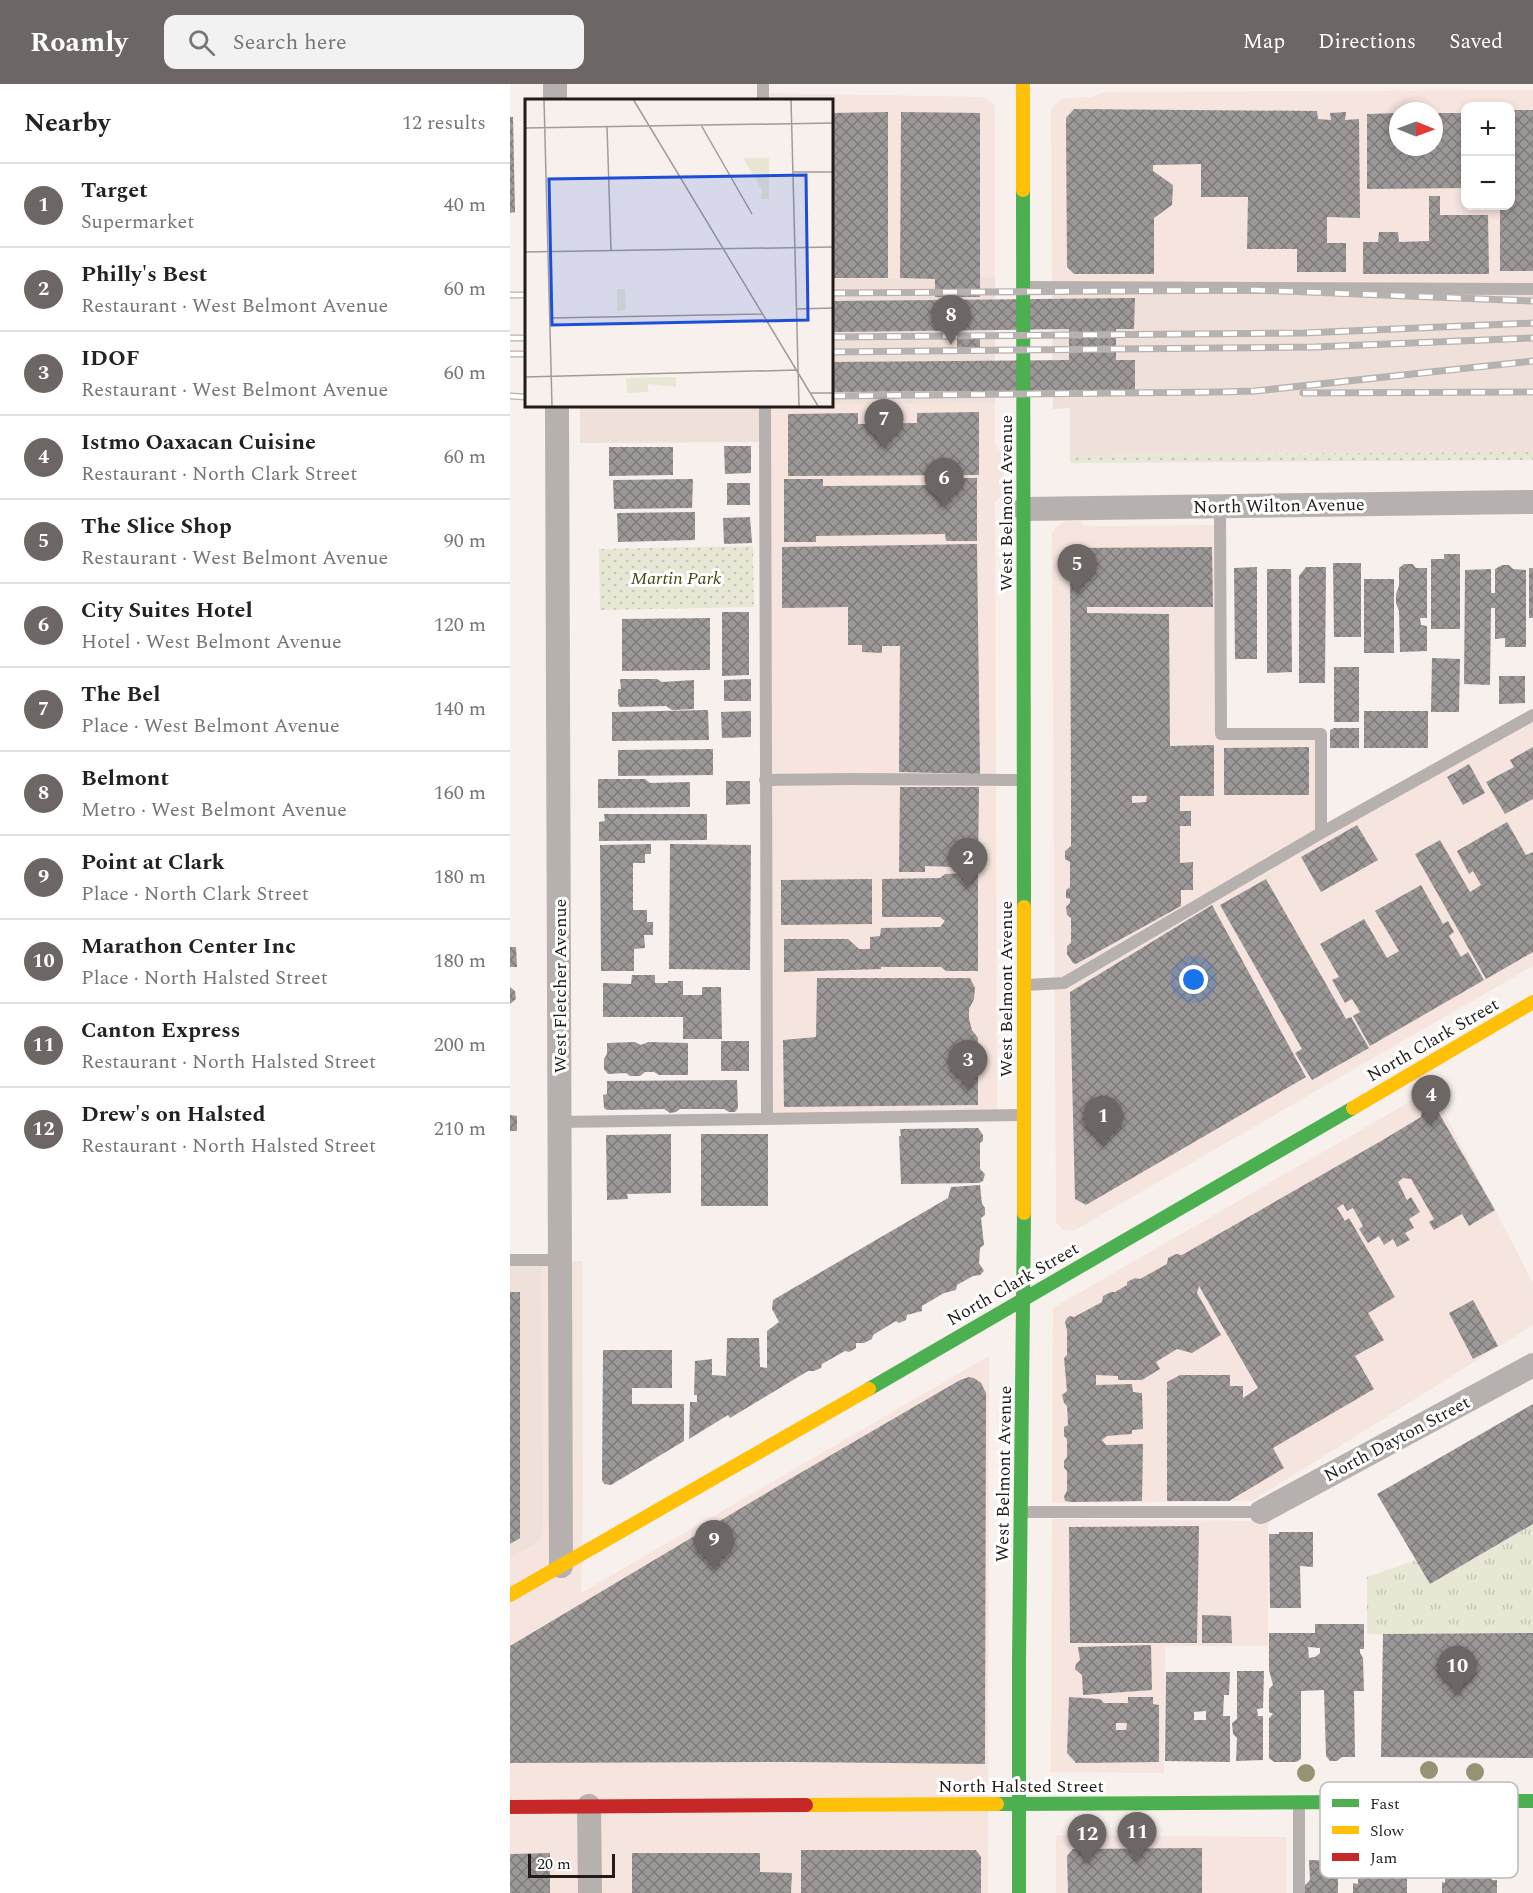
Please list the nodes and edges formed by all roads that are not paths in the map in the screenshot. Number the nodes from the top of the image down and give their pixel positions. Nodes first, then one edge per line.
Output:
1 (1023, 84) edge
2 (1024, 287) junction
3 (1533, 289) edge
4 (556, 406) edge
5 (765, 406) edge
6 (1533, 502) edge
7 (1220, 507) junction
8 (1024, 509) junction
9 (1533, 715) edge
10 (765, 780) junction
11 (1024, 780) junction
12 (1322, 833) junction
13 (1024, 985) junction
14 (1533, 1002) edge
15 (1024, 1115) junction
16 (767, 1119) junction
17 (560, 1122) junction
18 (510, 1260) edge
19 (559, 1260) junction
20 (1024, 1299) junction
21 (1533, 1365) edge
22 (1021, 1512) junction
23 (1261, 1512) joint
24 (561, 1566) junction
25 (510, 1595) edge
26 (1518, 1801) edge
27 (1533, 1801) edge
28 (1299, 1803) junction
29 (1320, 1803) edge
30 (1019, 1804) junction
31 (589, 1806) junction
32 (510, 1807) edge
33 (590, 1893) edge
34 (1019, 1893) edge
35 (1299, 1893) edge

1 - 2 main road, West Belmont Avenue
2 - 3 lane
2 - 8 main road, West Belmont Avenue
4 - 17 street, West Fletcher Avenue
5 - 10 lane
6 - 7 street, North Wilton Avenue
7 - 8 street, North Wilton Avenue
7 - 12 lane
8 - 11 main road, West Belmont Avenue
9 - 12 lane
10 - 11 lane
10 - 16 lane
11 - 13 main road, West Belmont Avenue
12 - 13 lane
13 - 15 main road, West Belmont Avenue
14 - 20 main road, North Clark Street
15 - 16 lane
15 - 20 main road, West Belmont Avenue
16 - 17 lane
17 - 19 street, West Fletcher Avenue
18 - 19 lane
19 - 24 street, West Fletcher Avenue
20 - 22 main road, West Belmont Avenue
20 - 24 main road, North Clark Street
21 - 23 street, North Dayton Street
22 - 23 lane
22 - 30 main road, West Belmont Avenue
24 - 25 main road, North Clark Street
26 - 27 main road, North Halsted Street
28 - 29 main road, North Halsted Street
28 - 30 main road, North Halsted Street
28 - 35 lane
30 - 31 main road, North Halsted Street
30 - 34 main road, West Belmont Avenue
31 - 32 main road, North Halsted Street
31 - 33 street

